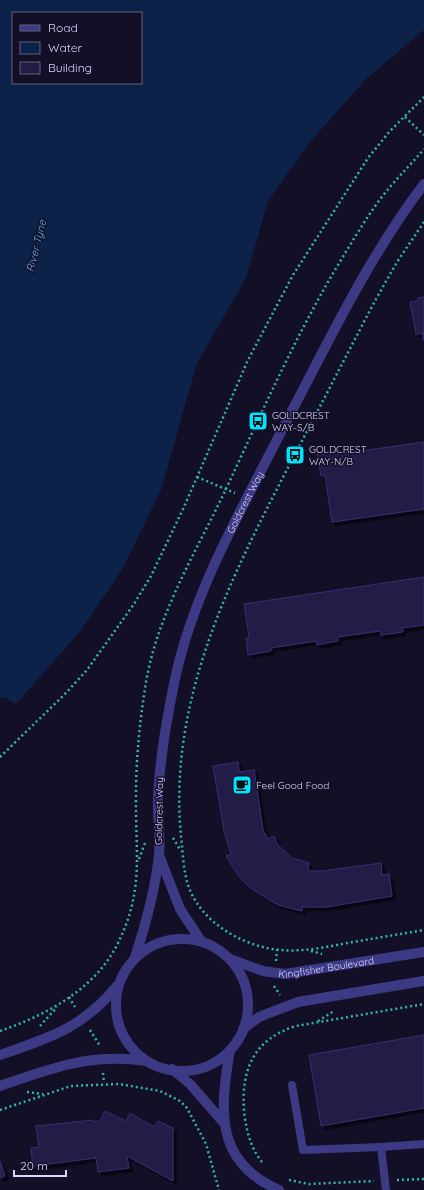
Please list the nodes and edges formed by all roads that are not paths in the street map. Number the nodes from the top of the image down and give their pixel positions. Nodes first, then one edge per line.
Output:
1 (424, 184) edge
2 (159, 853) junction
3 (201, 942) junction
4 (424, 952) edge
5 (135, 957) junction
6 (230, 960) junction
7 (424, 981) edge
8 (118, 986) junction
9 (243, 1029) junction
10 (230, 1050) junction
11 (0, 1055) edge
12 (148, 1062) junction
13 (172, 1069) junction
14 (292, 1085) dead end
15 (0, 1086) edge
16 (224, 1123) junction
17 (424, 1144) edge
18 (381, 1147) junction
19 (279, 1190) edge
20 (386, 1190) edge

1 - 2 street, Goldcrest Way
2 - 3 street
2 - 5 street
3 - 5 street
3 - 6 street
4 - 6 street, Kingfisher Boulevard
5 - 8 street
6 - 9 street
7 - 9 street
8 - 11 street
8 - 12 street
9 - 10 street
10 - 13 street
10 - 16 street
12 - 13 street
12 - 15 street
13 - 16 street
14 - 18 lane
16 - 19 street
17 - 18 lane
18 - 20 lane

